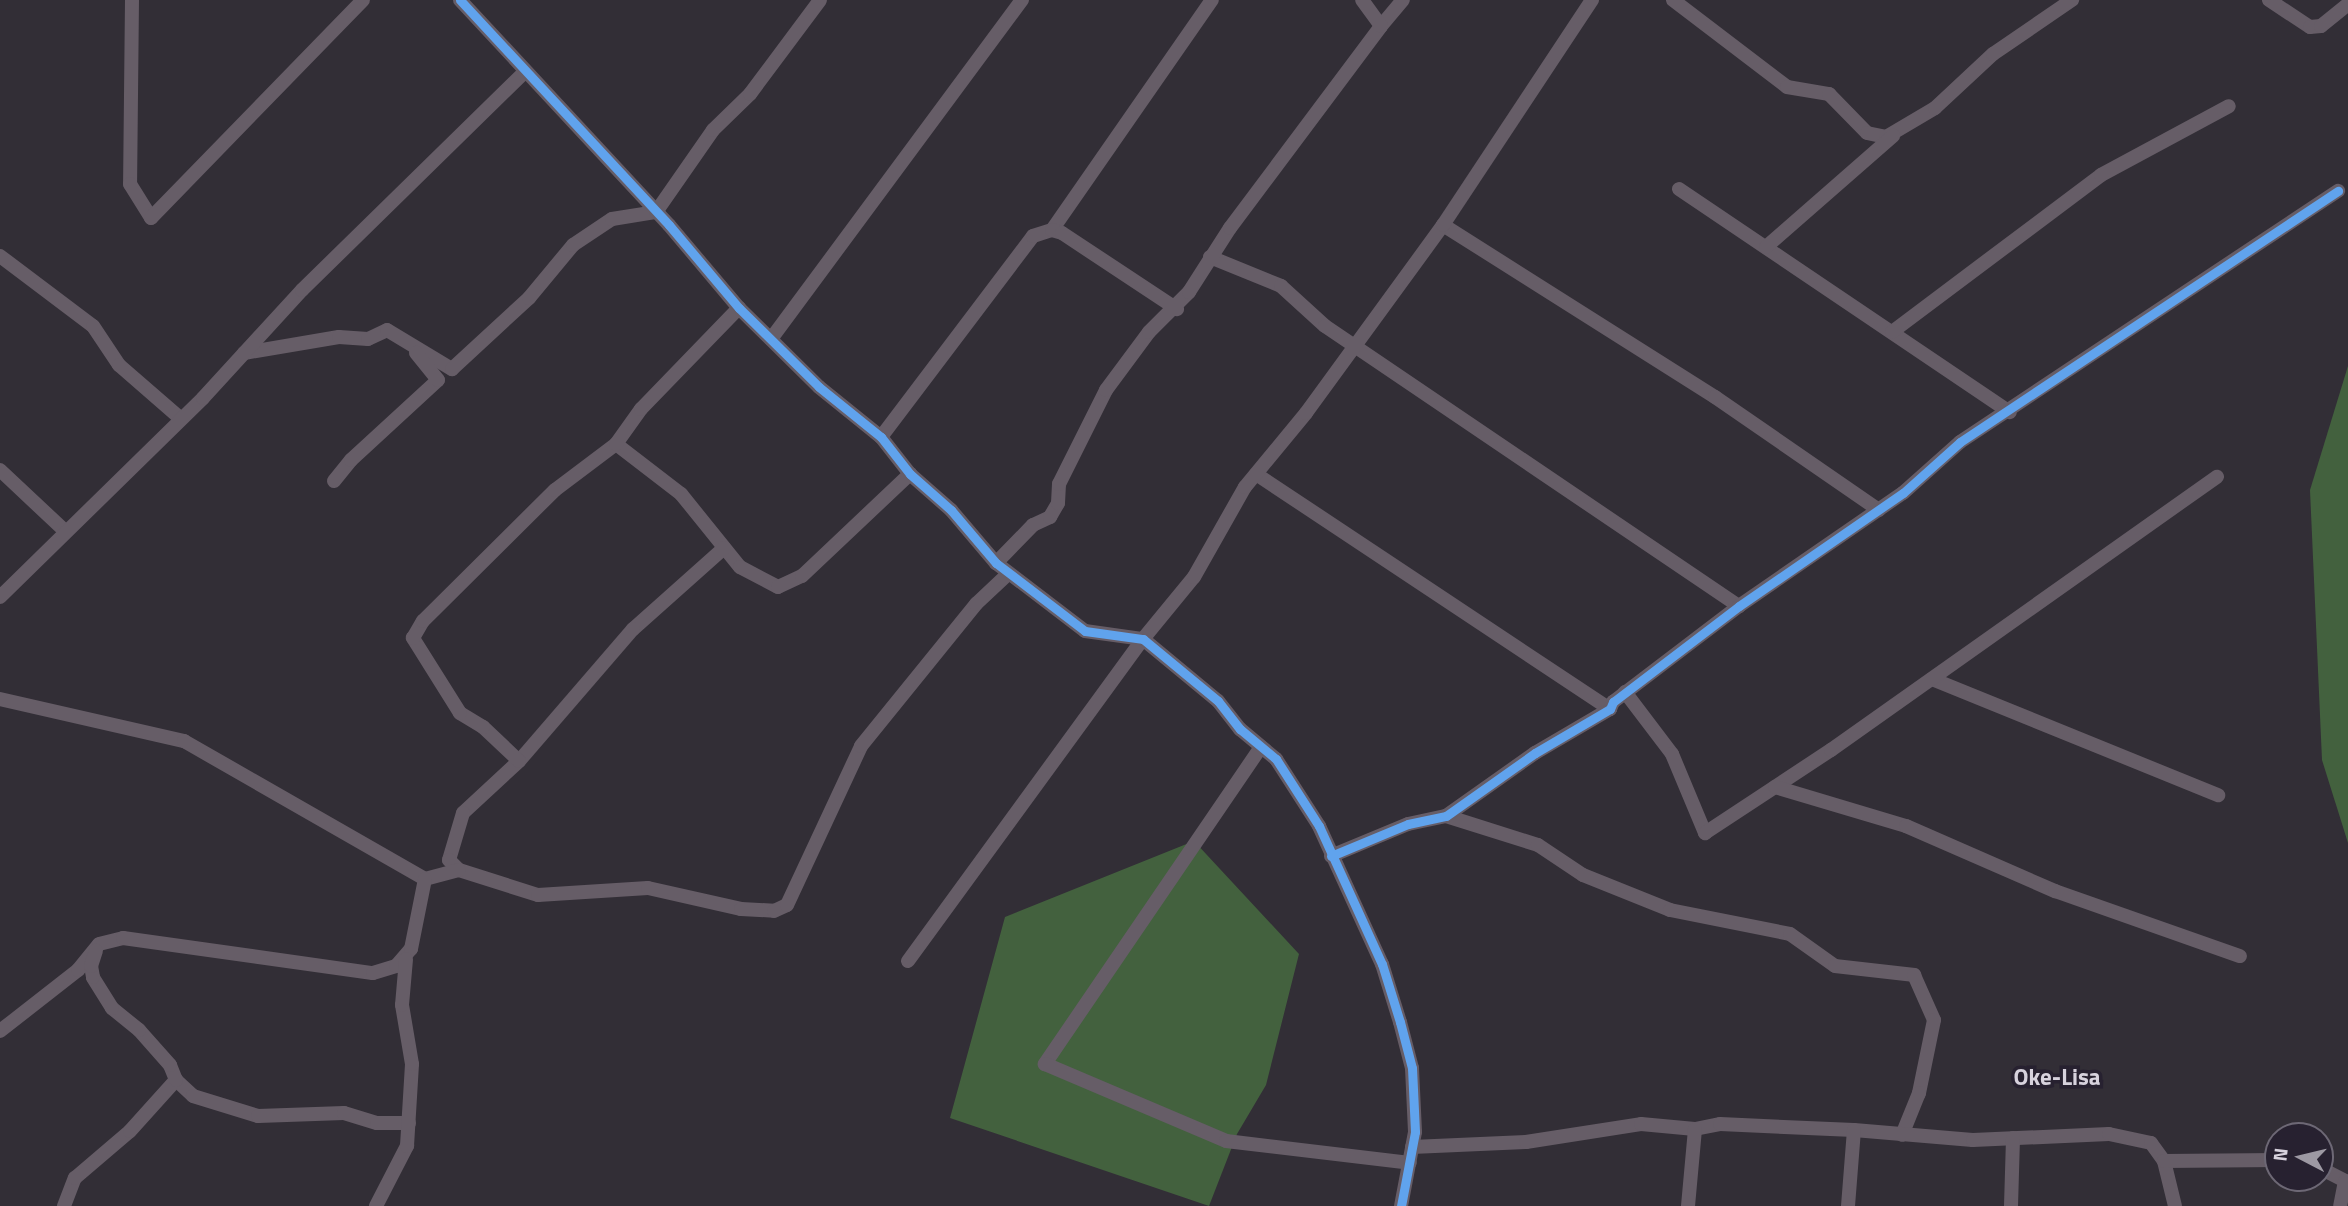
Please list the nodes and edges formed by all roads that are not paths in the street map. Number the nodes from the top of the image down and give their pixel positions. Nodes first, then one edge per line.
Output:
1 (132, 0) edge
2 (363, 0) edge
3 (460, 0) edge
4 (820, 0) edge
5 (1022, 0) edge
6 (1212, 0) edge
7 (1362, 0) edge
8 (1403, 0) edge
9 (1592, 0) edge
10 (1673, 0) edge
11 (2072, 0) edge
12 (2269, 0) edge
13 (2348, 4) edge
14 (1381, 26) junction
15 (525, 72) junction
16 (2229, 106) dead end
17 (1894, 135) junction
18 (1679, 189) dead end
19 (2338, 191) dead end
20 (656, 212) junction
21 (1443, 225) junction
22 (1052, 230) junction
23 (1766, 247) junction
24 (0, 256) edge
25 (1210, 257) junction
26 (739, 308) junction
27 (1177, 309) junction
28 (387, 330) junction
29 (1892, 332) junction
30 (771, 339) junction
31 (1353, 345) junction
32 (244, 353) junction
33 (2010, 412) junction
34 (180, 418) junction
35 (881, 437) junction
36 (615, 444) junction
37 (0, 470) edge
38 (910, 474) junction
39 (1256, 474) junction
40 (2217, 478) dead end
41 (334, 481) dead end
42 (1879, 510) junction
43 (65, 531) junction
44 (724, 548) junction
45 (996, 563) junction
46 (1008, 574) junction
47 (0, 597) edge
48 (1739, 606) junction
49 (1143, 639) junction
50 (1932, 679) junction
51 (1625, 692) junction
52 (0, 699) edge
53 (1610, 709) junction
54 (1261, 747) junction
55 (519, 761) junction
56 (1775, 787) junction
57 (2218, 795) dead end
58 (1446, 816) junction
59 (1331, 856) junction
60 (459, 870) junction
61 (425, 878) junction
62 (99, 943) junction
63 (2240, 956) dead end
64 (406, 959) junction
65 (908, 961) dead end
66 (0, 1031) edge
67 (176, 1080) junction
68 (409, 1124) junction
69 (1695, 1129) junction
70 (1854, 1130) junction
71 (1902, 1135) junction
72 (2013, 1138) junction
73 (1412, 1147) junction
74 (2264, 1160) edge
75 (2164, 1161) junction
76 (1409, 1163) junction
77 (2334, 1176) edge
78 (64, 1206) edge
79 (376, 1206) edge
80 (1401, 1206) edge
81 (1688, 1206) edge
82 (1847, 1206) edge
83 (2011, 1206) edge
84 (2175, 1206) edge
85 (2340, 1206) edge

1 - 2 street
3 - 15 street
4 - 20 street
5 - 30 street
6 - 22 street
7 - 14 street
8 - 14 street
9 - 21 street
10 - 17 street
11 - 17 street
12 - 13 street
14 - 25 street
15 - 20 street
15 - 32 street
16 - 29 street
17 - 23 street
18 - 23 street
19 - 33 street
20 - 26 street
20 - 28 street
21 - 31 street
21 - 42 street
22 - 27 street
22 - 35 street
23 - 29 street
24 - 34 street
25 - 27 street
25 - 31 street
26 - 30 street
26 - 36 street
27 - 45 street
28 - 32 street
28 - 41 street
29 - 33 street
30 - 35 street
31 - 39 street
31 - 48 street
32 - 34 street
33 - 42 street
34 - 43 street
35 - 38 street
36 - 44 street
36 - 55 street
37 - 43 street
38 - 44 street
38 - 45 street
39 - 49 street
39 - 53 street
40 - 50 street
42 - 48 street
43 - 47 street
44 - 55 street
45 - 46 street
46 - 49 street
46 - 60 street
48 - 51 street
49 - 54 street
49 - 65 street
50 - 56 street
50 - 57 street
51 - 53 street
51 - 56 street
52 - 61 street
53 - 58 street
54 - 59 street
54 - 76 street
55 - 60 street
56 - 63 street
58 - 59 street
58 - 71 street
59 - 73 street
60 - 61 street
61 - 64 street
62 - 64 street
62 - 66 street
62 - 67 street
64 - 68 street
67 - 68 street
67 - 78 street
68 - 79 street
69 - 70 street
69 - 73 street
69 - 81 street
70 - 71 street
70 - 82 street
71 - 72 street
72 - 75 street
72 - 83 street
73 - 76 street
74 - 75 street
75 - 84 street
76 - 80 street
77 - 85 street

